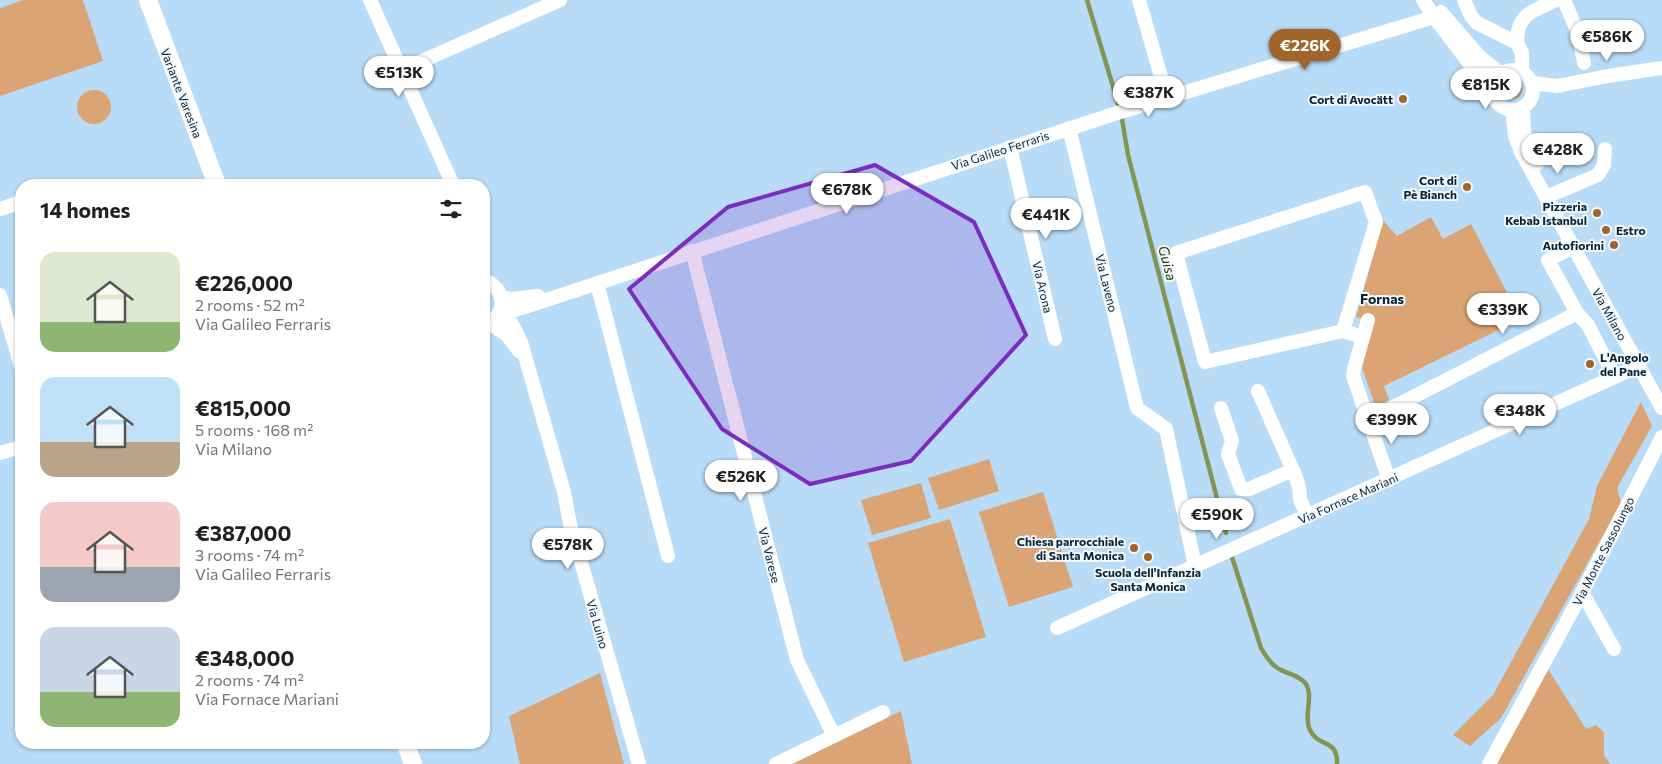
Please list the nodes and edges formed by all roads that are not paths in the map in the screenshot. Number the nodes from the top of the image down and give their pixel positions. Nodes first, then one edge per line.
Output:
1 (148, 0) edge
2 (370, 0) edge
3 (560, 0) edge
4 (1139, 0) edge
5 (1423, 0) edge
6 (1431, 0) edge
7 (1464, 0) edge
8 (1556, 0) edge
9 (1564, 0) edge
10 (1434, 18) junction
11 (1517, 43) junction
12 (1584, 63) dead end
13 (1662, 68) edge
14 (402, 70) junction
15 (1522, 72) junction
16 (1498, 80) junction
17 (1532, 83) junction
18 (1557, 86) junction
19 (1167, 98) junction
20 (1522, 106) junction
21 (1069, 128) junction
22 (1010, 147) junction
23 (1604, 149) dead end
24 (215, 179) edge
25 (451, 179) edge
26 (1548, 196) junction
27 (15, 204) edge
28 (0, 209) edge
29 (1573, 247) junction
30 (692, 251) junction
31 (597, 283) junction
32 (490, 284) edge
33 (569, 292) junction
34 (0, 295) edge
35 (501, 297) junction
36 (1577, 313) junction
37 (493, 318) edge
38 (1368, 320) dead end
39 (1343, 331) junction
40 (1363, 337) junction
41 (1055, 339) dead end
42 (15, 346) edge
43 (1639, 366) junction
44 (1612, 372) dead end
45 (1258, 391) dead end
46 (1221, 408) dead end
47 (1662, 408) edge
48 (1368, 420) junction
49 (1662, 438) edge
50 (15, 449) edge
51 (0, 453) edge
52 (1293, 470) junction
53 (1389, 480) junction
54 (1307, 516) junction
55 (668, 556) dead end
56 (1195, 566) junction
57 (1582, 592) junction
58 (1057, 628) dead end
59 (1614, 648) dead end
60 (883, 712) dead end
61 (834, 736) junction
62 (408, 749) edge
63 (414, 764) edge
64 (639, 764) edge
65 (776, 764) edge
66 (1489, 764) edge

1 - 24 main road, Variante Varesina
2 - 14 street
3 - 14 street
4 - 19 street
5 - 10 street
6 - 16 street
7 - 11 street
8 - 11 street
9 - 12 street
10 - 16 street
10 - 19 street, Via Galileo Ferraris
11 - 15 street
13 - 18 street
14 - 25 street
15 - 16 street
15 - 17 street
16 - 20 street
17 - 18 street
17 - 20 street
18 - 20 street
19 - 21 street, Via Galileo Ferraris
20 - 26 street, Via Milano
21 - 22 street, Via Galileo Ferraris
21 - 56 street, Via Laveno
22 - 30 street, Via Galileo Ferraris
22 - 41 street, Via Arona
23 - 26 street
26 - 29 street, Via Milano
27 - 28 street
29 - 36 street
29 - 43 street, Via Milano
30 - 31 street, Via Galileo Ferraris
30 - 61 street, Via Varese
31 - 33 street, Via Galileo Ferraris
31 - 55 street
32 - 35 street
33 - 35 street, Via Galileo Ferraris
33 - 37 street, Via Galileo Ferraris
34 - 42 street
35 - 37 street
36 - 44 street
36 - 48 street
37 - 64 street, Via Luino
38 - 40 street
39 - 39 street
39 - 40 street
40 - 48 street
43 - 47 street, Via Milano
43 - 53 street, Via Fornace Mariani
45 - 52 street
46 - 52 street
48 - 53 street
49 - 57 street, Via Monte Sassolungo
50 - 51 street
52 - 54 street
53 - 54 street, Via Fornace Mariani
54 - 56 street, Via Fornace Mariani
56 - 58 street, Via Fornace Mariani
57 - 59 street
57 - 66 street, Via Monte Sassolungo
60 - 61 street
61 - 65 street
62 - 63 main road

